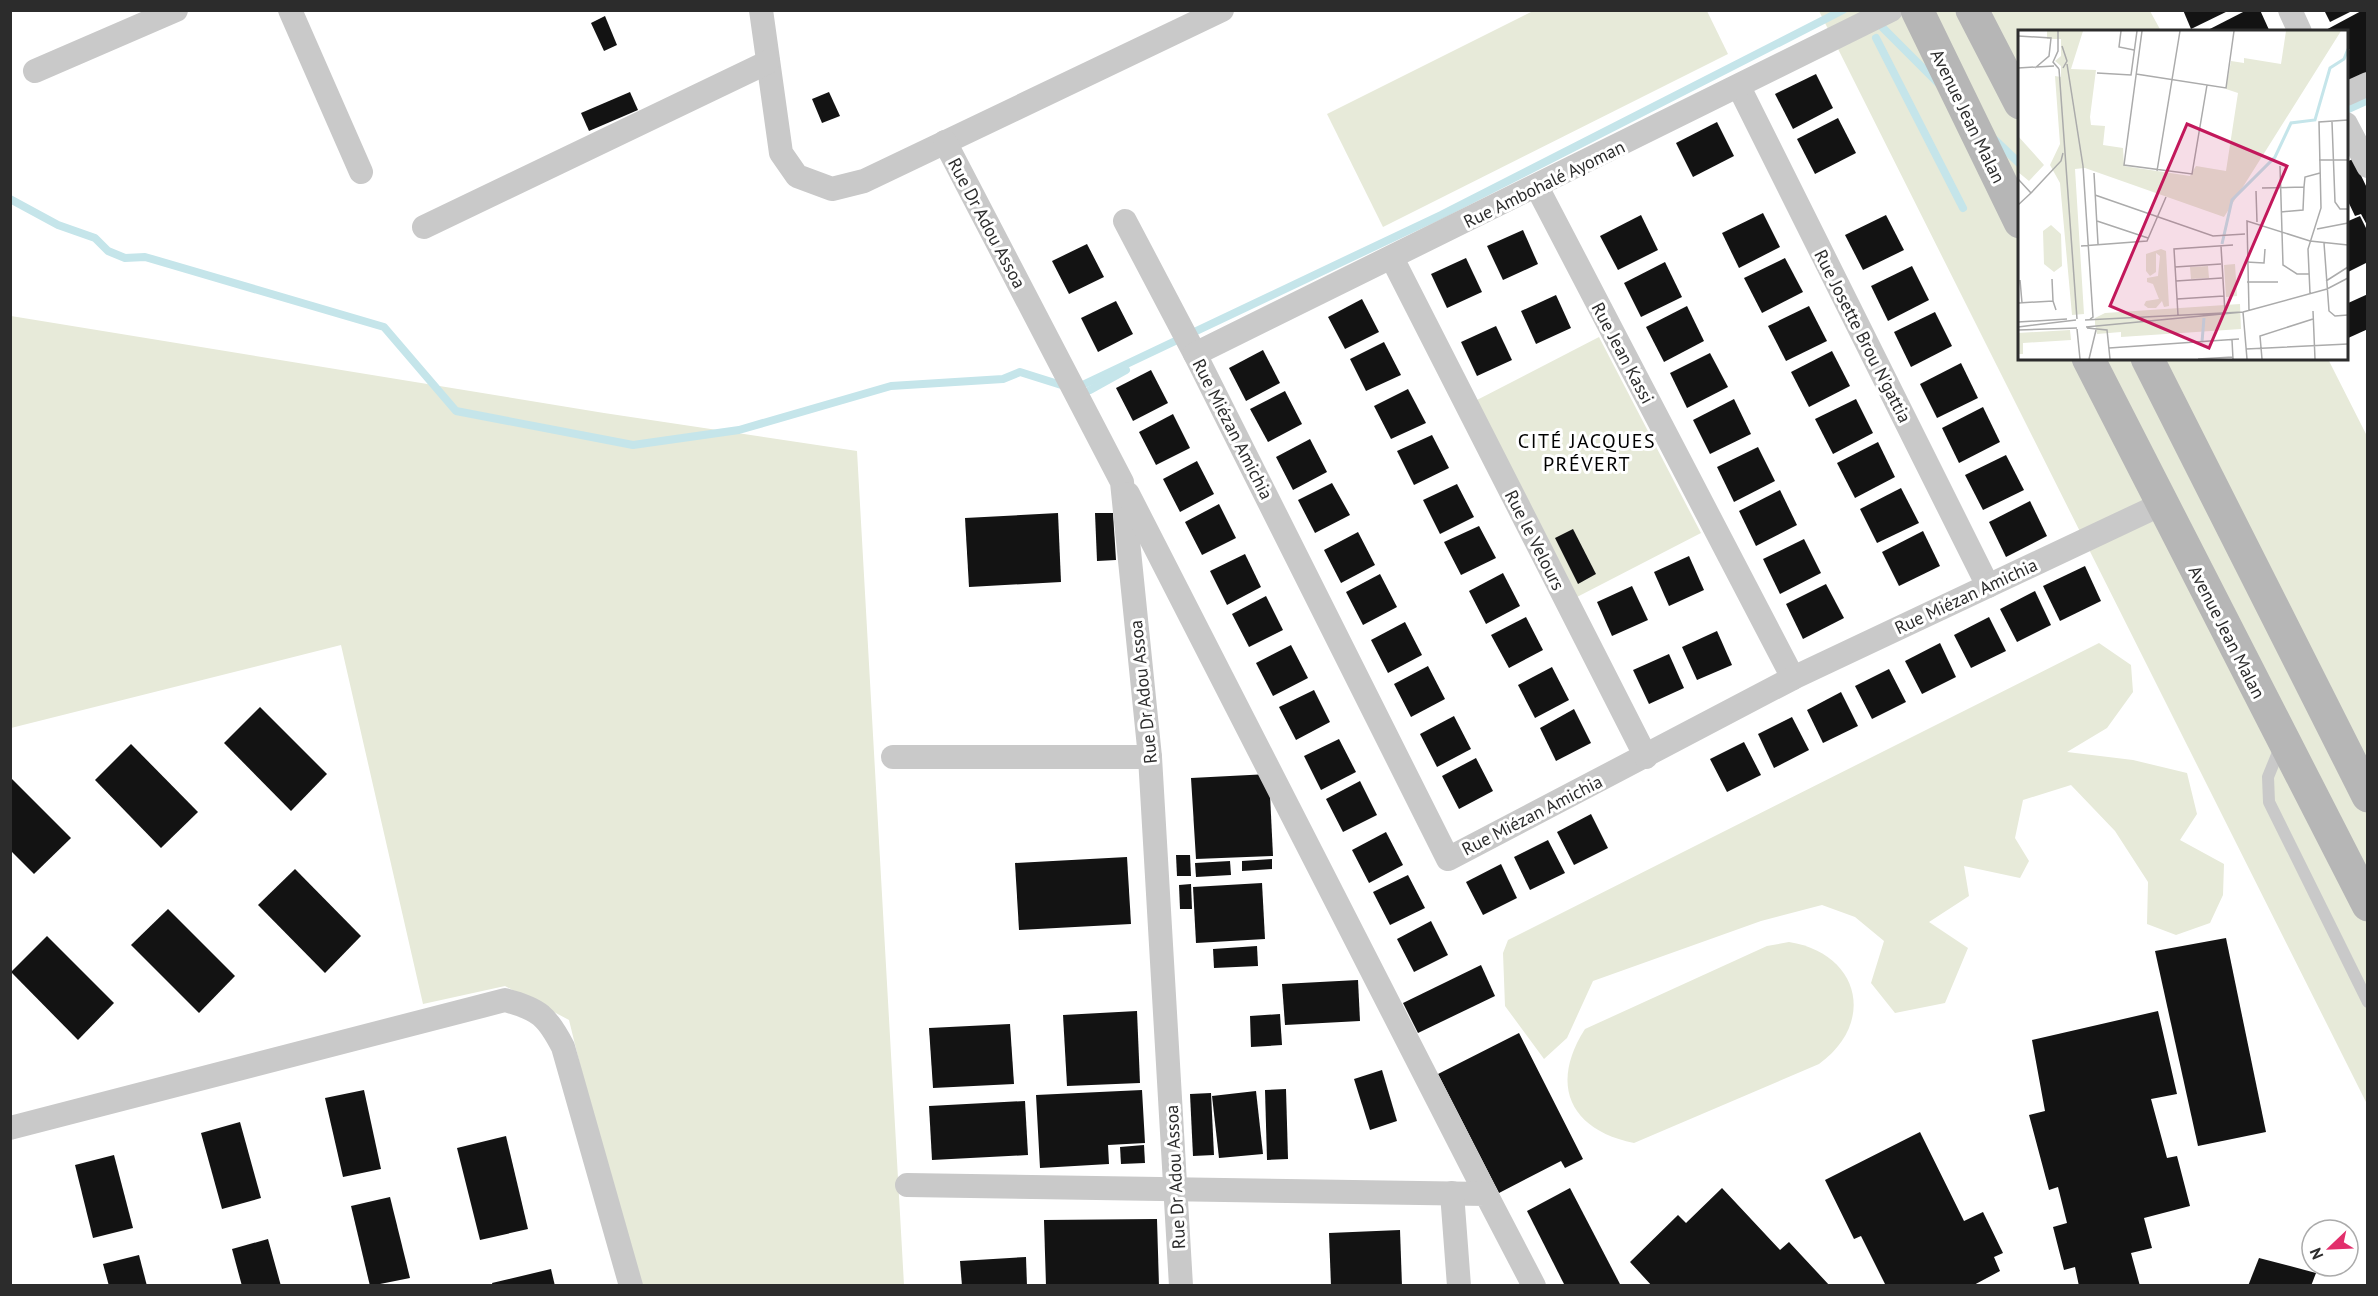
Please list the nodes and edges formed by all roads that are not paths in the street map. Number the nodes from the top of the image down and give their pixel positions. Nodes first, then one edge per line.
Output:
1 (176, 10) edge
2 (290, 10) edge
3 (761, 10) edge
4 (1222, 10) edge
5 (1891, 10) edge
6 (1917, 10) edge
7 (1972, 10) edge
8 (2290, 10) edge
9 (2299, 30) edge
10 (768, 62) junction
11 (35, 71) dead end
12 (2367, 84) edge
13 (1738, 87) junction
14 (2348, 93) edge
15 (2018, 101) edge
16 (2348, 128) edge
17 (945, 142) junction
18 (2367, 166) edge
19 (361, 172) dead end
20 (1537, 187) junction
21 (2018, 220) edge
22 (1125, 221) dead end
23 (424, 227) dead end
24 (1392, 258) junction
25 (1196, 354) junction
26 (2089, 360) edge
27 (2148, 360) edge
28 (1122, 482) junction
29 (2162, 504) junction
30 (1988, 585) junction
31 (1793, 678) junction
32 (2283, 741) junction
33 (893, 757) dead end
34 (1150, 757) junction
35 (1646, 757) junction
36 (2367, 796) edge
37 (2367, 905) edge
38 (2367, 1002) edge
39 (10, 1128) edge
40 (907, 1185) dead end
41 (1176, 1188) junction
42 (1452, 1192) junction
43 (1486, 1194) junction
44 (631, 1286) edge
45 (1181, 1286) edge
46 (1459, 1286) edge
47 (1534, 1286) edge

1 - 11 street
2 - 19 street
3 - 10 street
4 - 17 street
5 - 13 street, Rue Ambohalé Ayoman
6 - 21 main road, Avenue Jean Malan
7 - 15 main road
8 - 9 street
10 - 17 street
10 - 23 street
12 - 14 street
13 - 20 street, Rue Ambohalé Ayoman
13 - 30 street, Rue Josette Brou N'gattia
16 - 18 street
17 - 28 street, Rue Dr Adou Assoa
20 - 24 street, Rue Ambohalé Ayoman
20 - 31 street, Rue Jean Kassi
22 - 25 street, Rue Miézan Amichia
24 - 25 street, Rue Ambohalé Ayoman
24 - 35 street, Rue le Velours
25 - 35 street, Rue Miézan Amichia
26 - 29 main road, Avenue Jean Malan
27 - 36 main road
28 - 34 street, Rue Dr Adou Assoa
28 - 43 street
29 - 30 street, Rue Miézan Amichia
29 - 32 main road, Avenue Jean Malan
30 - 31 street, Rue Miézan Amichia
31 - 35 street, Rue Miézan Amichia
32 - 37 main road, Avenue Jean Malan
32 - 38 lane
33 - 34 street
34 - 41 street, Rue Dr Adou Assoa
39 - 44 street
40 - 41 street
41 - 42 street
41 - 45 street, Rue Dr Adou Assoa
42 - 43 street
42 - 46 street
43 - 47 street

